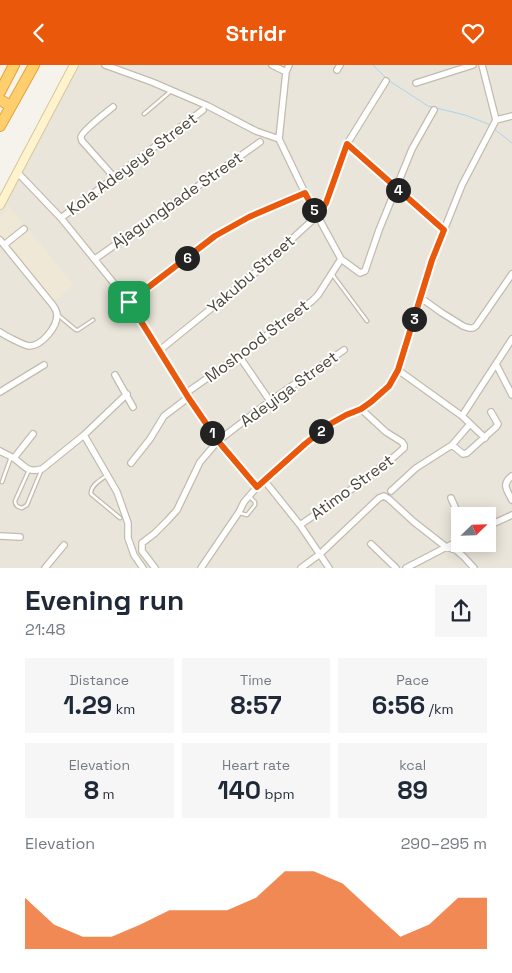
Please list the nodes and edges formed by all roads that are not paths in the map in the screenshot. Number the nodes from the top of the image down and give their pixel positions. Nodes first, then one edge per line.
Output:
1 (14, 65) edge
2 (34, 65) edge
3 (74, 65) edge
4 (105, 65) edge
5 (272, 65) edge
6 (289, 65) edge
7 (473, 65) edge
8 (482, 65) edge
9 (286, 72) junction
10 (386, 81) dead end
11 (416, 83) dead end
12 (172, 91) junction
13 (0, 92) edge
14 (0, 100) edge
15 (11, 106) junction
16 (113, 107) dead end
17 (203, 110) dead end
18 (434, 110) dead end
19 (144, 115) dead end
20 (512, 115) edge
21 (495, 121) junction
22 (0, 126) edge
23 (279, 139) junction
24 (260, 142) dead end
25 (347, 144) junction
26 (17, 172) junction
27 (114, 177) junction
28 (396, 188) junction
29 (305, 193) junction
30 (0, 205) edge
31 (317, 216) junction
32 (61, 218) junction
33 (24, 229) dead end
34 (444, 230) junction
35 (2, 242) edge
36 (95, 259) junction
37 (341, 259) junction
38 (331, 273) junction
39 (512, 274) edge
40 (421, 298) junction
41 (129, 302) junction
42 (57, 314) junction
43 (92, 320) dead end
44 (368, 321) dead end
45 (0, 332) edge
46 (512, 339) edge
47 (160, 350) junction
48 (344, 350) dead end
49 (239, 356) junction
50 (496, 364) junction
51 (44, 365) dead end
52 (398, 370) junction
53 (115, 375) dead end
54 (0, 391) edge
55 (126, 394) junction
56 (187, 395) junction
57 (512, 395) edge
58 (270, 401) junction
59 (133, 407) dead end
60 (361, 409) junction
61 (491, 412) dead end
62 (462, 416) junction
63 (470, 424) junction
64 (33, 434) dead end
65 (84, 435) junction
66 (484, 438) junction
67 (218, 441) junction
68 (452, 445) junction
69 (0, 451) edge
70 (13, 458) junction
71 (131, 463) dead end
72 (42, 469) junction
73 (29, 470) junction
74 (107, 475) junction
75 (512, 476) edge
76 (264, 480) junction
77 (2, 482) dead end
78 (257, 487) junction
79 (391, 491) dead end
80 (249, 495) junction
81 (452, 499) dead end
82 (512, 500) edge
83 (456, 507) edge
84 (239, 512) junction
85 (512, 515) edge
86 (120, 518) dead end
87 (496, 522) edge
88 (300, 525) junction
89 (0, 536) edge
90 (20, 537) dead end
91 (371, 544) dead end
92 (451, 544) edge
93 (64, 545) dead end
94 (446, 547) junction
95 (320, 554) junction
96 (45, 568) edge
97 (143, 568) edge
98 (155, 568) edge
99 (201, 568) edge
100 (301, 568) edge
101 (329, 568) edge
102 (396, 568) edge
103 (406, 568) edge
104 (474, 568) edge

1 - 13 highway
2 - 15 highway
3 - 26 street
4 - 12 street
5 - 9 street
6 - 9 street
7 - 11 street
8 - 21 street
9 - 23 street
10 - 25 street, Yakubu Street
12 - 19 lane
12 - 23 street
14 - 15 highway
15 - 22 highway
16 - 27 street
17 - 27 street, Kola Adeyeye Street
18 - 28 street
20 - 21 street
21 - 34 street
23 - 29 street
24 - 36 street, Ajagungbade Street
25 - 28 street
25 - 31 street, Yakubu Street
26 - 30 street
26 - 32 street
27 - 32 street, Kola Adeyeye Street
28 - 34 street
28 - 37 street
29 - 31 street
29 - 41 street
31 - 37 street
31 - 47 street, Yakubu Street
32 - 36 street
33 - 35 street
34 - 40 street
35 - 42 street
36 - 41 street
37 - 38 street, Moshood Street
38 - 44 lane
38 - 49 street, Moshood Street
39 - 40 street
40 - 52 street
41 - 47 street
42 - 43 lane
42 - 45 street
46 - 50 street
47 - 56 street
48 - 58 street, Adeyiga Street
49 - 56 street, Moshood Street
49 - 58 street
50 - 57 street
50 - 62 street
51 - 54 street
52 - 60 street
52 - 62 street
53 - 55 street
55 - 59 street
55 - 65 street
56 - 67 street
56 - 71 street, Moshood Street
58 - 67 street, Adeyiga Street
60 - 76 street
60 - 88 street, Atimo Street
61 - 66 street
62 - 63 street
63 - 66 street
63 - 68 street
64 - 70 street
65 - 72 street
65 - 74 street
66 - 68 street
67 - 78 street
67 - 98 street, Adeyiga Street
68 - 79 street
69 - 70 street
70 - 73 street
70 - 77 lane
72 - 73 street
72 - 73 lane
74 - 86 lane
74 - 97 street
75 - 82 street
76 - 78 street
76 - 88 street
78 - 80 street
80 - 84 street
80 - 84 lane
81 - 83 street
84 - 99 street
85 - 87 street
88 - 95 street
89 - 90 street
91 - 102 street
92 - 94 street
93 - 96 street
94 - 95 street
94 - 103 street
94 - 104 street
95 - 100 street
95 - 101 street

